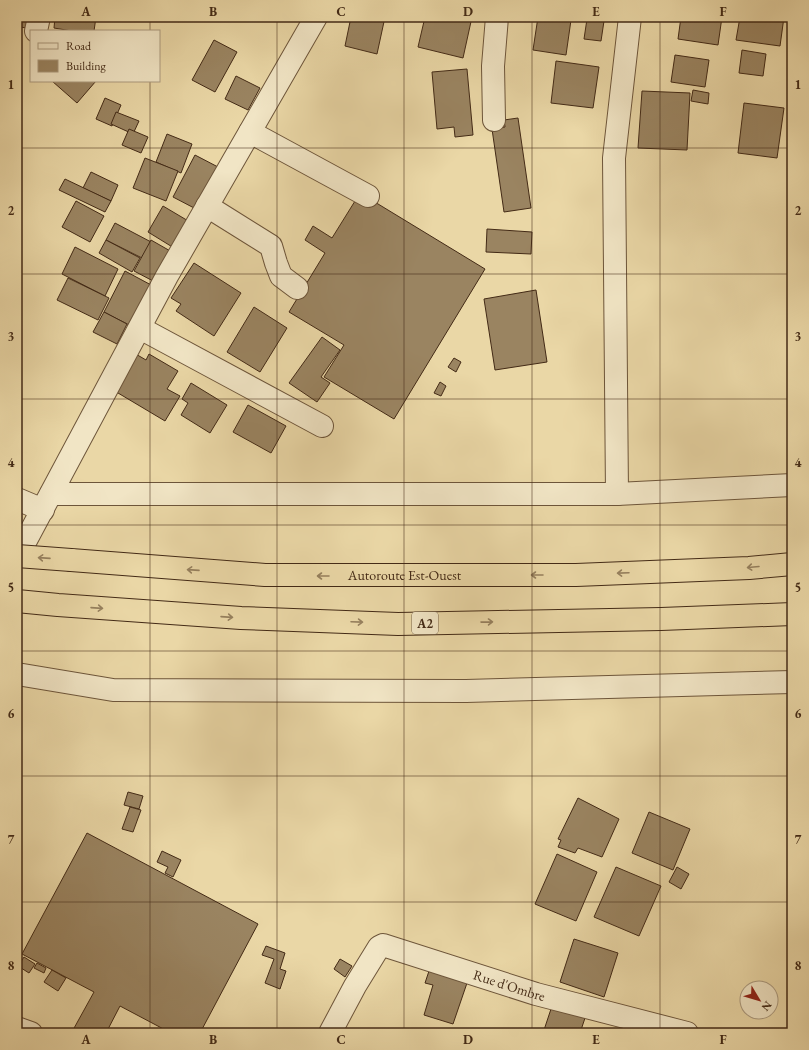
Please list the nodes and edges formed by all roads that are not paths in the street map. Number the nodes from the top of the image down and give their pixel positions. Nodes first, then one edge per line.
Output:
1 (39, 17) edge
2 (316, 17) edge
3 (497, 17) edge
4 (630, 17) edge
5 (36, 30) edge
6 (494, 120) dead end
7 (250, 132) junction
8 (368, 196) dead end
9 (207, 206) junction
10 (296, 288) dead end
11 (140, 328) junction
12 (322, 426) dead end
13 (792, 485) edge
14 (617, 494) junction
15 (17, 499) edge
16 (47, 502) junction
17 (17, 557) edge
18 (792, 564) edge
19 (17, 601) edge
20 (792, 614) edge
21 (17, 674) edge
22 (792, 682) edge
23 (17, 1028) edge
24 (31, 1033) edge
25 (330, 1033) edge
26 (686, 1033) edge

1 - 5 street
2 - 7 street
3 - 6 street
4 - 14 street
7 - 8 street
7 - 9 street
9 - 10 street
9 - 11 street
11 - 12 street
11 - 16 street
13 - 14 street
14 - 16 street
15 - 16 street
16 - 17 street
18 -> 17 highway, Autoroute Est-Ouest, bridge
19 -> 20 highway, A2
21 - 22 street
23 - 24 street
25 - 26 street, Rue d'Ombre

